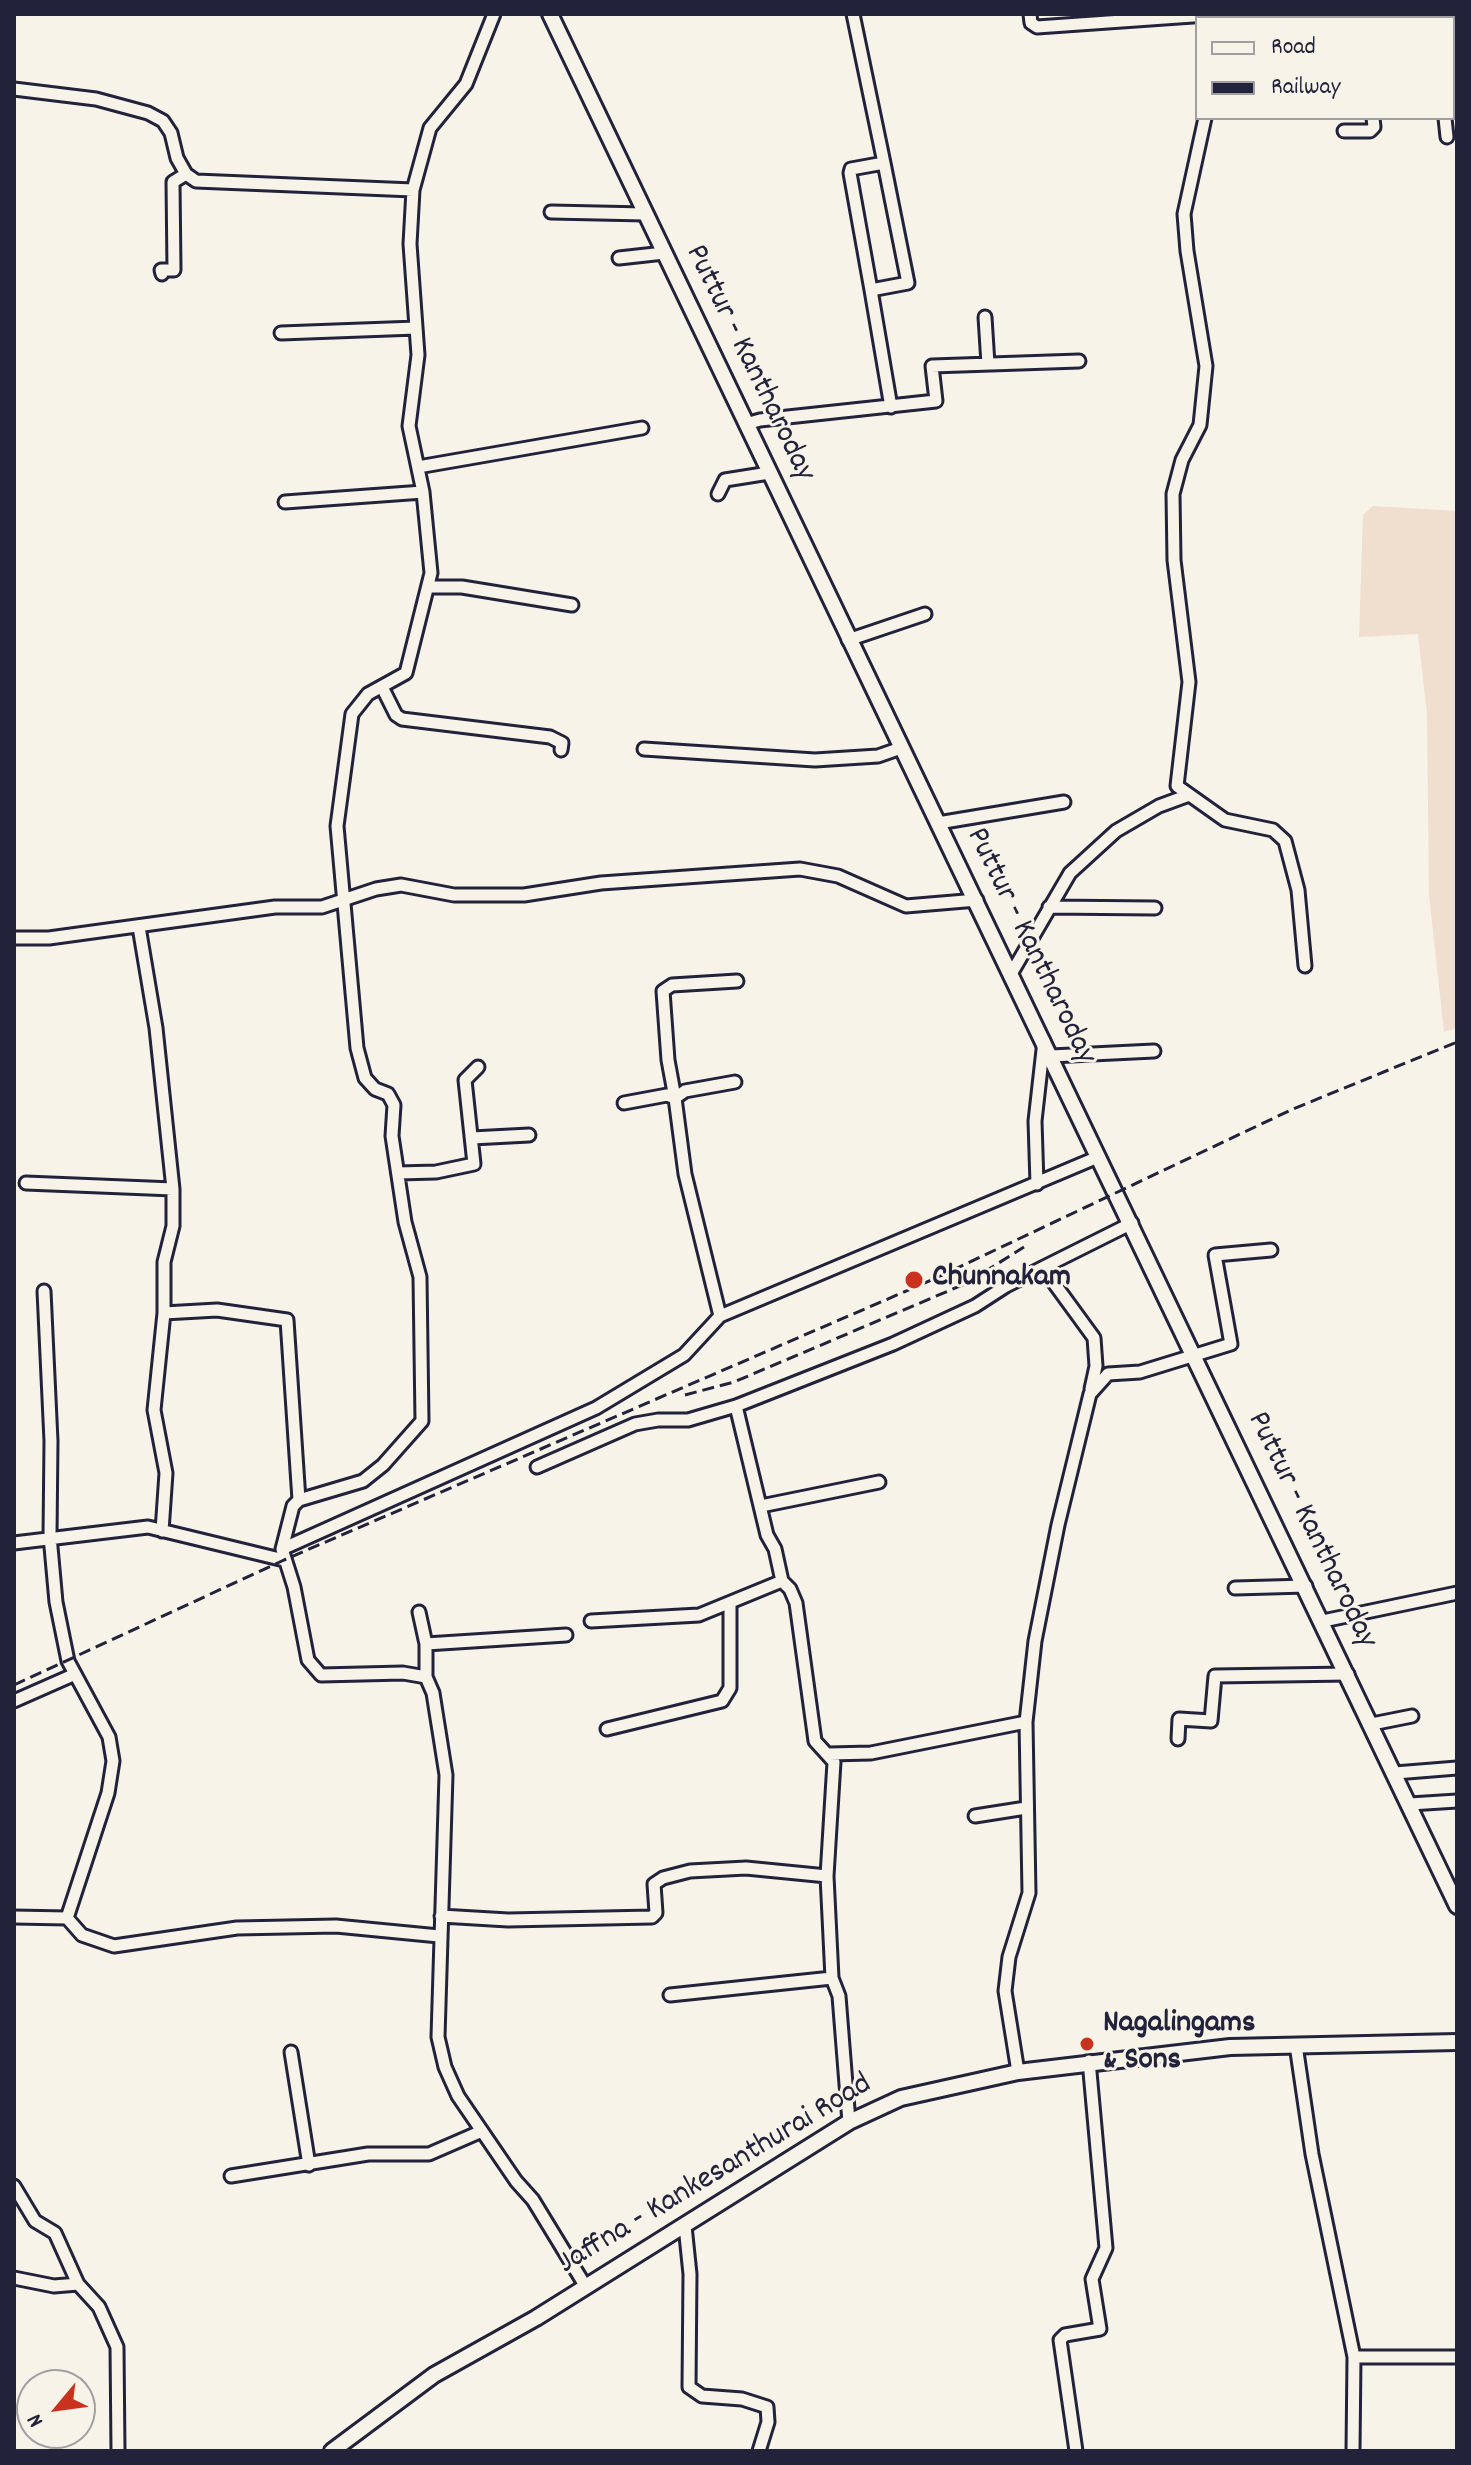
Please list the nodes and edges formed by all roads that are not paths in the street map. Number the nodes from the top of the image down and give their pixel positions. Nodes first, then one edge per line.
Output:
1 (494, 14) edge
2 (550, 14) edge
3 (853, 14) edge
4 (1030, 14) edge
5 (1195, 17) edge
6 (14, 89) edge
7 (1205, 120) edge
8 (1373, 120) edge
9 (1445, 120) edge
10 (1344, 131) dead end
11 (1447, 137) dead end
12 (884, 163) junction
13 (186, 174) junction
14 (413, 190) junction
15 (551, 212) dead end
16 (645, 214) junction
17 (664, 253) junction
18 (619, 258) dead end
19 (162, 274) dead end
20 (871, 290) junction
21 (985, 317) dead end
22 (416, 328) junction
23 (281, 333) dead end
24 (1079, 361) dead end
25 (988, 364) junction
26 (891, 407) junction
27 (746, 424) junction
28 (642, 428) dead end
29 (418, 467) junction
30 (769, 473) junction
31 (423, 492) junction
32 (718, 494) dead end
33 (285, 502) dead end
34 (428, 587) junction
35 (572, 605) dead end
36 (925, 614) dead end
37 (848, 640) junction
38 (382, 687) junction
39 (901, 748) junction
40 (644, 749) dead end
41 (561, 750) dead end
42 (1189, 795) junction
43 (1064, 802) dead end
44 (938, 823) junction
45 (977, 900) junction
46 (344, 902) junction
47 (1049, 907) junction
48 (1155, 908) dead end
49 (139, 927) junction
50 (14, 938) edge
51 (1305, 966) dead end
52 (1011, 974) junction
53 (737, 981) dead end
54 (1044, 1041) junction
55 (1154, 1051) dead end
56 (1051, 1056) junction
57 (478, 1067) dead end
58 (735, 1082) dead end
59 (675, 1098) junction
60 (624, 1103) dead end
61 (529, 1135) dead end
62 (472, 1138) junction
63 (1098, 1157) junction
64 (398, 1173) junction
65 (26, 1183) dead end
66 (1037, 1184) junction
67 (173, 1189) junction
68 (1132, 1223) junction
69 (1271, 1250) dead end
70 (1043, 1268) junction
71 (44, 1291) dead end
72 (164, 1313) junction
73 (720, 1316) junction
74 (1194, 1354) junction
75 (1090, 1394) junction
76 (736, 1406) junction
77 (537, 1467) dead end
78 (879, 1482) dead end
79 (299, 1500) junction
80 (761, 1506) junction
81 (162, 1531) junction
82 (50, 1536) junction
83 (14, 1543) edge
84 (283, 1554) junction
85 (782, 1581) junction
86 (1306, 1586) junction
87 (1235, 1588) dead end
88 (1457, 1593) edge
89 (730, 1603) junction
90 (419, 1612) dead end
91 (591, 1621) dead end
92 (1323, 1621) junction
93 (566, 1635) dead end
94 (426, 1644) junction
95 (1348, 1674) junction
96 (73, 1675) junction
97 (426, 1677) junction
98 (14, 1701) edge
99 (1412, 1716) dead end
100 (1026, 1722) junction
101 (1372, 1724) junction
102 (607, 1729) dead end
103 (1178, 1739) dead end
104 (829, 1754) junction
105 (1457, 1768) edge
106 (1395, 1773) junction
107 (1457, 1801) edge
108 (1410, 1804) junction
109 (1026, 1808) junction
110 (975, 1816) dead end
111 (827, 1876) junction
112 (1457, 1906) edge
113 (441, 1916) junction
114 (14, 1917) edge
115 (67, 1918) junction
116 (439, 1936) junction
117 (832, 1978) junction
118 (670, 1995) dead end
119 (1457, 2042) edge
120 (1296, 2045) junction
121 (291, 2052) dead end
122 (1089, 2061) junction
123 (1018, 2072) junction
124 (849, 2122) junction
125 (482, 2131) junction
126 (309, 2165) junction
127 (231, 2176) dead end
128 (14, 2186) edge
129 (685, 2226) junction
130 (14, 2278) edge
131 (78, 2284) junction
132 (586, 2287) junction
133 (1354, 2357) junction
134 (1457, 2357) edge
135 (118, 2451) edge
136 (332, 2451) edge
137 (759, 2451) edge
138 (1076, 2451) edge
139 (1353, 2451) edge

1 - 14 street
2 - 16 main road, Puttur - Kantharoday
3 - 12 street
4 - 5 street
6 - 13 street
7 - 42 street
8 - 10 street
9 - 11 street
12 - 20 street
12 - 20 street
13 - 14 street
13 - 19 street
14 - 22 street
15 - 16 street
16 - 17 main road, Puttur - Kantharoday
17 - 18 street
17 - 27 main road, Puttur - Kantharoday
20 - 26 street
21 - 25 street
22 - 23 street
22 - 29 street
24 - 25 street
25 - 26 street
26 - 27 street
27 - 30 main road, Puttur - Kantharoday
28 - 29 street
29 - 31 street
30 - 32 street
30 - 37 main road, Puttur - Kantharoday
31 - 33 street
31 - 34 street
34 - 35 street
34 - 38 street
36 - 37 street
37 - 39 main road, Puttur - Kantharoday
38 - 41 street
38 - 46 street
39 - 40 street
39 - 44 main road, Puttur - Kantharoday
42 - 47 street
42 - 51 street
43 - 44 street
44 - 45 main road, Puttur - Kantharoday
45 - 46 street
45 - 52 main road, Puttur - Kantharoday
46 - 49 street
46 - 64 street
47 - 48 street
47 - 52 street
49 - 50 street
49 - 67 street
52 - 54 main road, Puttur - Kantharoday
53 - 59 street
54 - 56 main road, Puttur - Kantharoday
54 - 66 street
55 - 56 street
56 - 63 main road, Puttur - Kantharoday
57 - 62 street
58 - 59 street
59 - 60 street
59 - 73 street
61 - 62 street
62 - 64 street
63 - 66 street
63 - 68 main road, Puttur - Kantharoday
64 - 79 street
65 - 67 street
66 - 73 street
67 - 72 street
68 - 70 street
68 - 74 main road, Puttur - Kantharoday
69 - 74 street
70 - 75 street
70 - 76 street
71 - 82 street
72 - 79 street
72 - 81 street
73 - 84 street
74 - 75 street
74 - 86 main road, Puttur - Kantharoday
75 - 100 street
76 - 77 street
76 - 80 street
78 - 80 street
79 - 84 street
80 - 85 street
81 - 82 street
81 - 84 street
82 - 83 street
82 - 96 street
84 - 97 street
85 - 89 street
85 - 104 street
86 - 87 street
86 - 92 main road, Puttur - Kantharoday
88 - 92 street
89 - 91 street
89 - 102 street
90 - 94 street
92 - 95 main road, Puttur - Kantharoday
93 - 94 street
94 - 97 street
95 - 101 main road, Puttur - Kantharoday
95 - 103 street
96 - 98 street
96 - 115 street
97 - 113 street
99 - 101 street
100 - 104 street
100 - 109 street
101 - 106 main road, Puttur - Kantharoday
104 - 111 street
105 - 106 street
106 - 108 main road, Puttur - Kantharoday
107 - 108 street
108 - 112 main road, Puttur - Kantharoday
109 - 110 street
109 - 123 street
111 - 113 street
111 - 117 street
113 - 116 street
114 - 115 street
115 - 116 street
116 - 125 street
117 - 118 street
117 - 124 street
119 - 120 main road, Jaffna - Kankesanthurai Road
120 - 122 main road, Jaffna - Kankesanthurai Road
120 - 133 street
121 - 126 street
122 - 123 main road, Jaffna - Kankesanthurai Road
122 - 138 street
123 - 124 main road, Jaffna - Kankesanthurai Road
124 - 129 main road, Jaffna - Kankesanthurai Road
125 - 126 street
125 - 132 street
126 - 127 street
128 - 131 street
129 - 132 main road, Jaffna - Kankesanthurai Road
129 - 137 street
130 - 131 street
131 - 135 street
132 - 136 main road, Jaffna - Kankesanthurai Road
133 - 134 street
133 - 139 street

